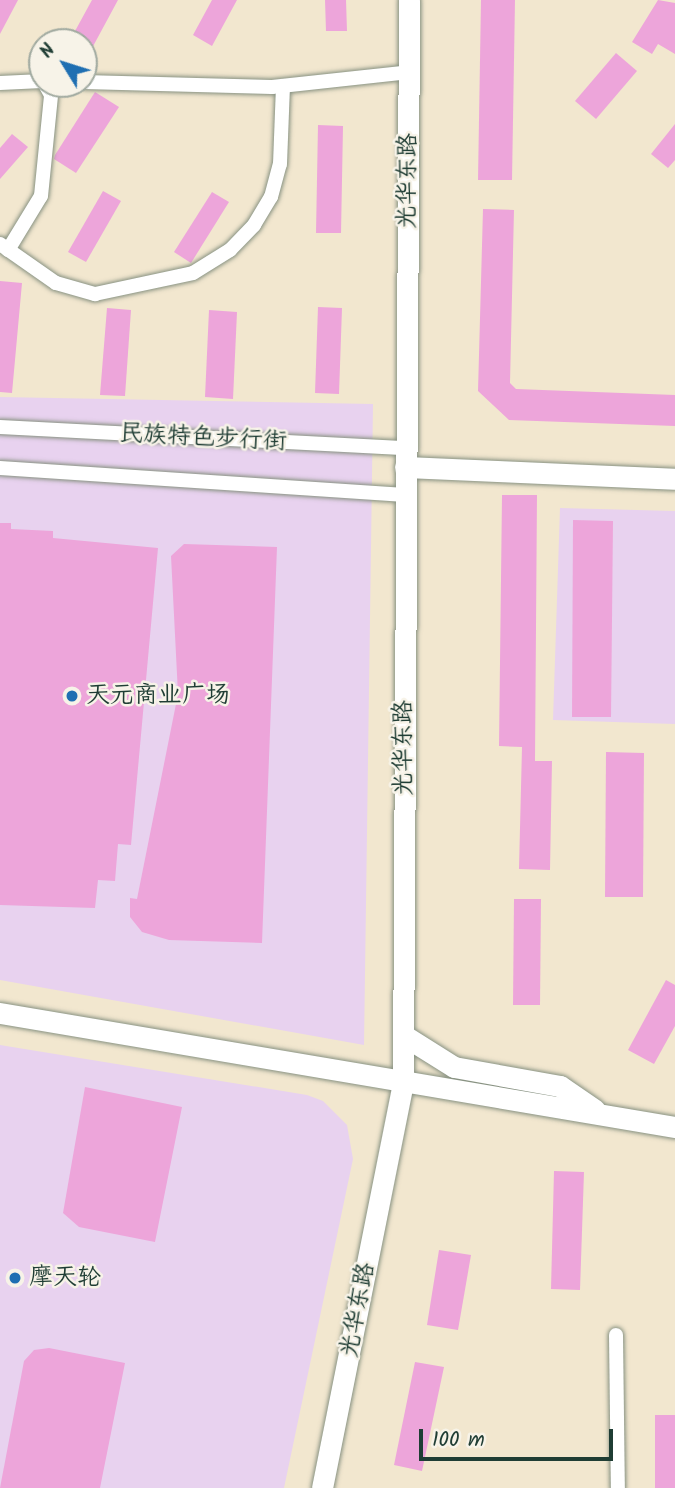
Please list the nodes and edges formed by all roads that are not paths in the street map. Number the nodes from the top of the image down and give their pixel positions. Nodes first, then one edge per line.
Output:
1 (409, 0) edge
2 (409, 72) junction
3 (98, 82) edge
4 (0, 83) edge
5 (28, 83) edge
6 (283, 86) junction
7 (51, 98) edge
8 (4, 247) edge
9 (0, 427) edge
10 (405, 458) junction
11 (0, 468) edge
12 (675, 479) edge
13 (405, 495) junction
14 (0, 1013) edge
15 (403, 1035) junction
16 (403, 1082) junction
17 (603, 1115) junction
18 (675, 1127) edge
19 (616, 1335) dead end
20 (322, 1488) edge
21 (618, 1488) edge

1 - 2 main road, 光华东路
2 - 6 street
2 - 10 main road, 光华东路
3 - 6 street
4 - 5 street
6 - 8 street
7 - 8 street
9 - 10 street, 民族特色步行街
10 - 12 main road
10 - 13 main road, 光华东路
11 - 13 street, 民族特色步行街
13 - 15 main road, 光华东路
14 - 16 main road
15 - 16 main road, 光华东路
15 - 17 main road
16 - 17 main road
16 - 20 main road, 光华东路
17 - 18 main road
19 - 21 street

